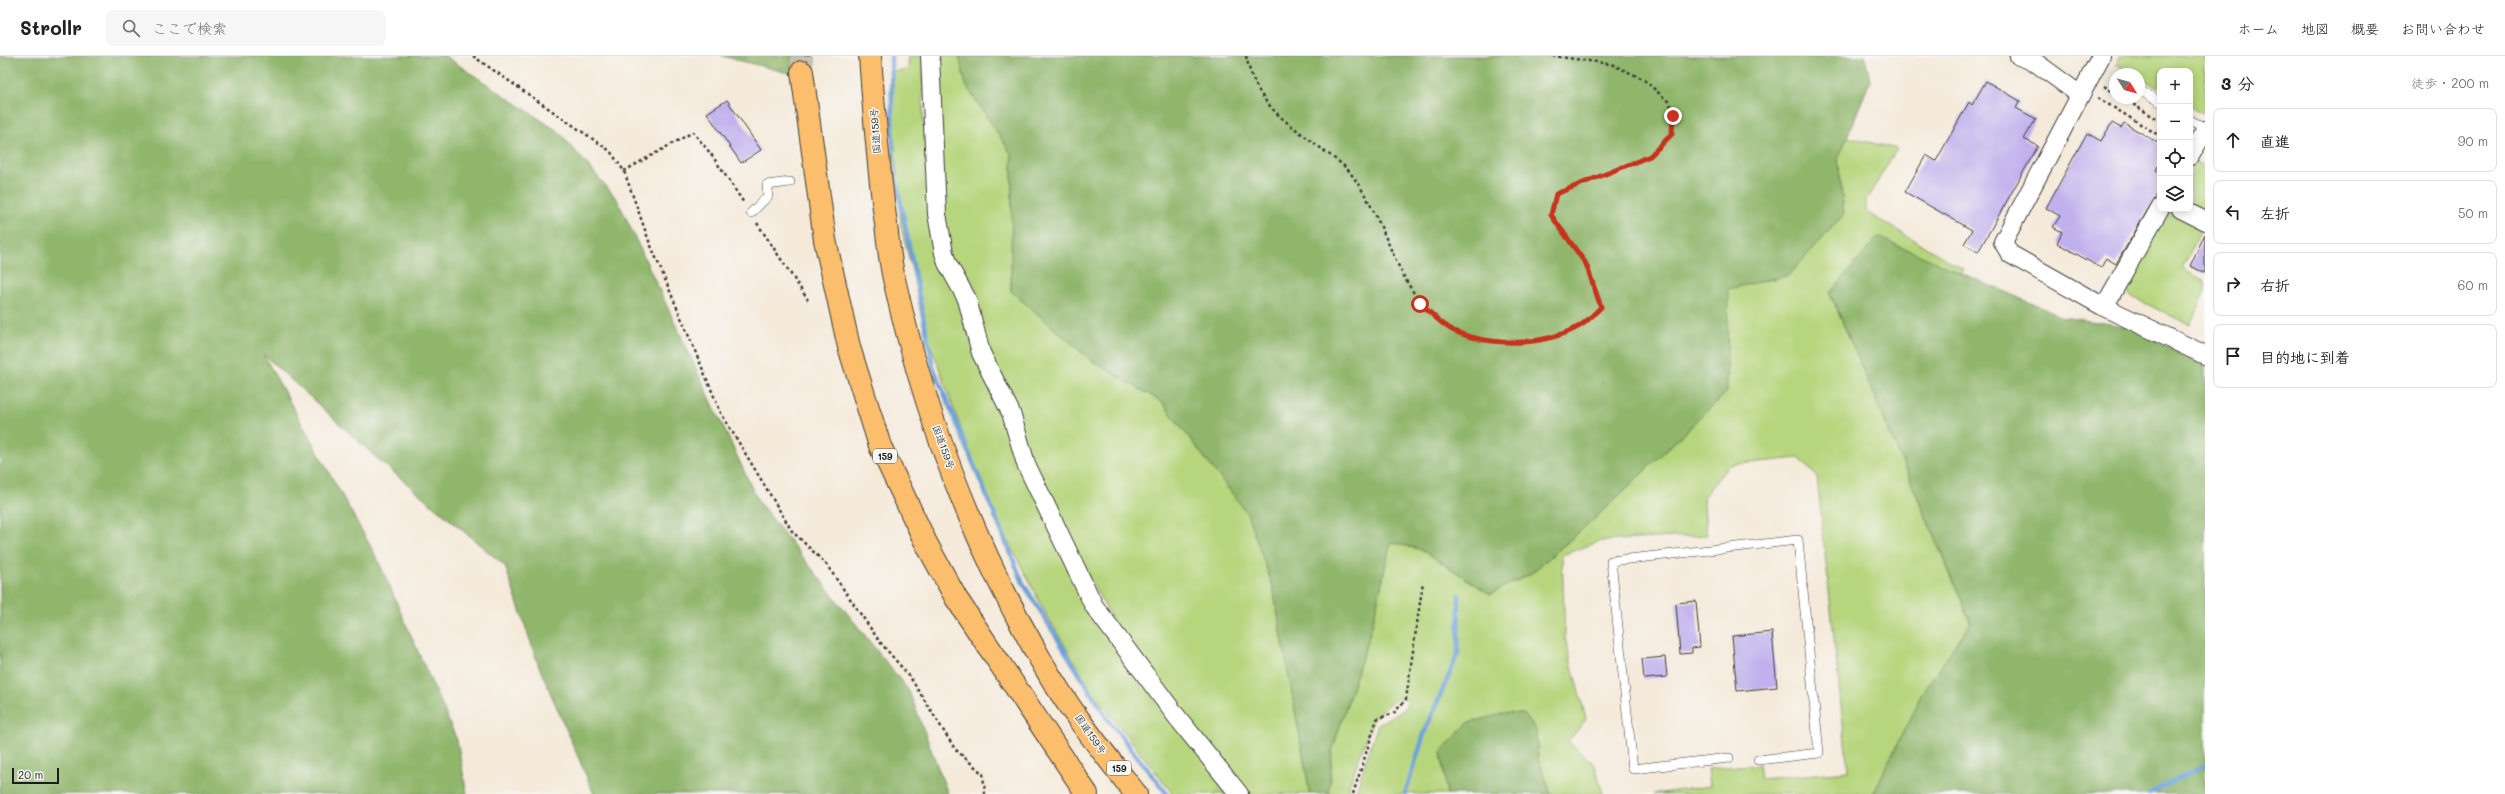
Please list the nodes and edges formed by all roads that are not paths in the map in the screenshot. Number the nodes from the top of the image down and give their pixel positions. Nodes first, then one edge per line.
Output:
1 (870, 56) edge
2 (930, 56) edge
3 (2019, 56) edge
4 (2098, 57) edge
5 (802, 72) tunnel mouth
6 (2145, 93) edge
7 (2086, 95) junction
8 (2157, 100) edge
9 (2193, 123) edge
10 (2204, 134) edge
11 (2193, 151) edge
12 (790, 182) dead end
13 (2158, 212) edge
14 (2188, 212) edge
15 (751, 213) road end
16 (2205, 221) edge
17 (2104, 307) junction
18 (2205, 354) edge
19 (1096, 742) junction
20 (1729, 758) dead end
21 (1758, 760) dead end
22 (1087, 794) edge
23 (1136, 794) edge
24 (1142, 794) edge
25 (1239, 794) edge

1 - 19 highway, 国道159号 / 159
2 - 25 street
3 - 7 street
4 - 7 street
5 - 22 highway, 159
6 - 8 lane
7 - 17 street
9 - 10 lane
10 - 11 street
12 - 15 lane
13 - 17 street
14 - 16 street
17 - 18 street
19 - 23 highway, 国道159号 / 159
19 - 24 highway, 159
20 - 21 lane

